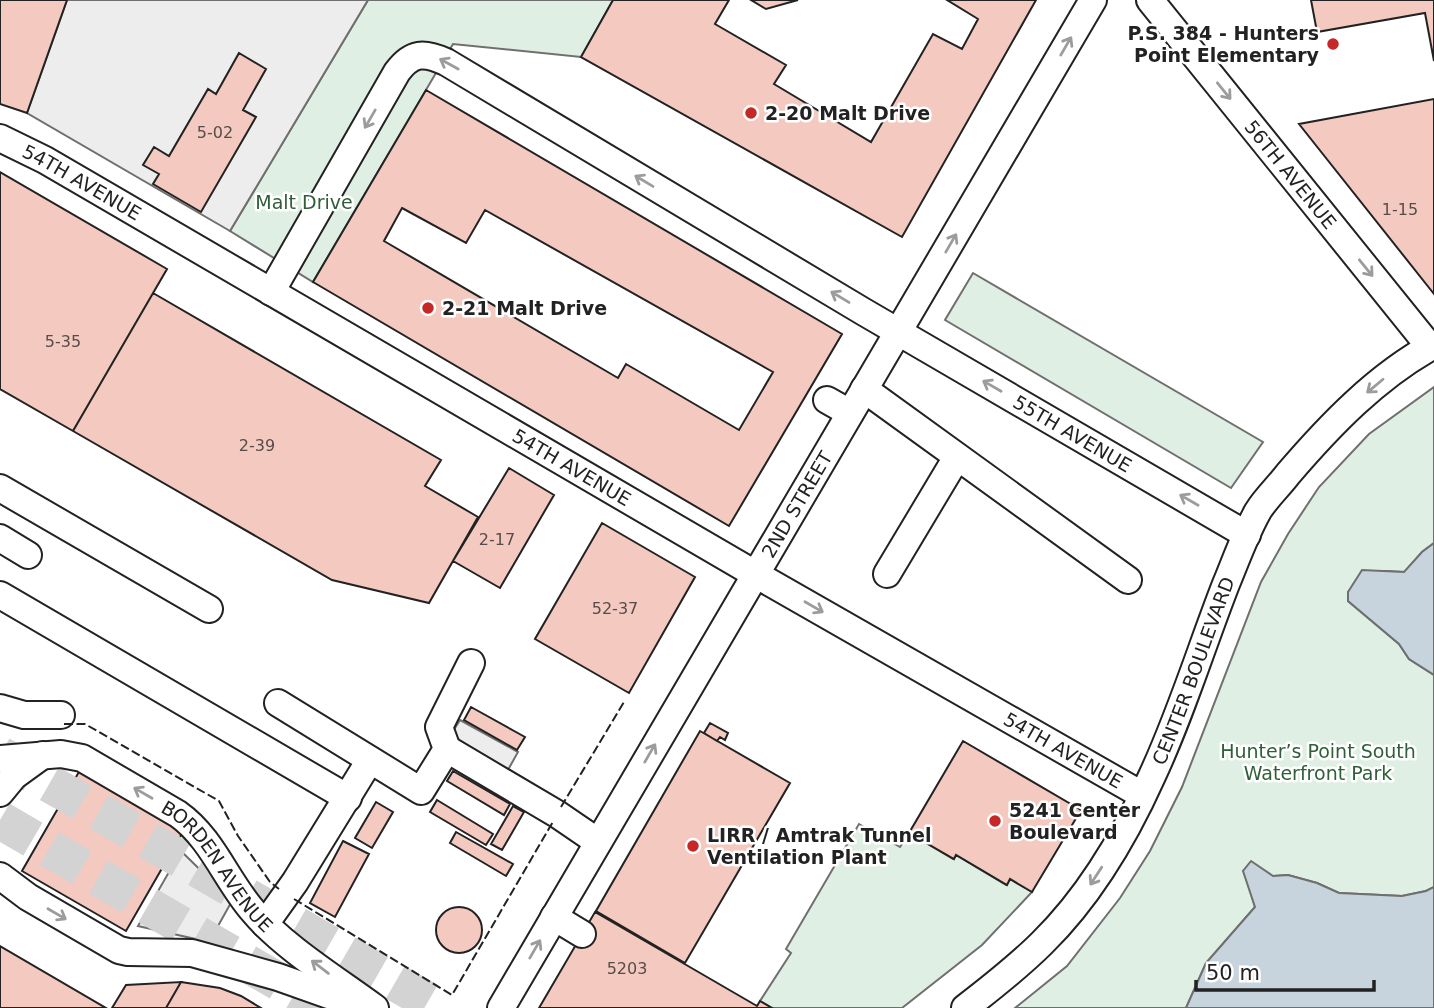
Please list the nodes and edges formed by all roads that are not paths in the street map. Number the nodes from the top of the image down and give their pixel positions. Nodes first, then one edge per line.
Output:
1 (1093, 0) edge
2 (1150, 0) edge
3 (0, 138) edge
4 (271, 292) junction
5 (899, 331) junction
6 (1432, 346) edge
7 (864, 389) junction
8 (827, 400) dead end
9 (850, 413) junction
10 (957, 457) junction
11 (0, 488) edge
12 (1247, 535) junction
13 (0, 538) edge
14 (28, 555) dead end
15 (887, 573) dead end
16 (755, 574) junction
17 (1128, 579) dead end
18 (0, 596) edge
19 (209, 609) dead end
20 (471, 663) dead end
21 (278, 703) dead end
22 (0, 708) edge
23 (61, 715) dead end
24 (447, 749) junction
25 (44, 754) junction
26 (0, 759) edge
27 (370, 760) junction
28 (0, 793) edge
29 (1142, 795) junction
30 (348, 798) junction
31 (598, 842) junction
32 (0, 876) edge
33 (554, 917) junction
34 (265, 924) junction
35 (582, 934) dead end
36 (367, 1008) edge
37 (375, 1008) edge
38 (501, 1008) edge
39 (965, 1008) edge

5 -> 1 street, 2ND STREET
2 -> 6 street, 56TH AVENUE
3 - 4 street, 54TH AVENUE
5 -> 4 street
4 - 16 street, 54TH AVENUE
5 - 7 street, 2ND STREET
12 -> 5 street, 55TH AVENUE
6 -> 12 street, CENTER BOULEVARD
7 - 9 street, 2ND STREET
7 - 10 street
8 - 9 street
9 - 16 street, 2ND STREET
10 - 15 street
10 - 17 street
11 - 19 street
12 - 29 street, CENTER BOULEVARD
13 - 14 street
16 -> 29 street, 54TH AVENUE
31 -> 16 street, 2ND STREET
18 - 30 street
20 - 24 street
21 - 27 street
22 - 23 street
24 - 27 street
24 - 31 street
25 - 26 street, BORDEN AVENUE
25 - 28 street
34 -> 25 street, BORDEN AVENUE
27 - 30 street
29 -> 39 street, CENTER BOULEVARD
30 - 34 street
31 - 33 street, 2ND STREET
32 -> 36 street
33 - 35 street
38 -> 33 street, 2ND STREET
37 -> 34 street, BORDEN AVENUE

